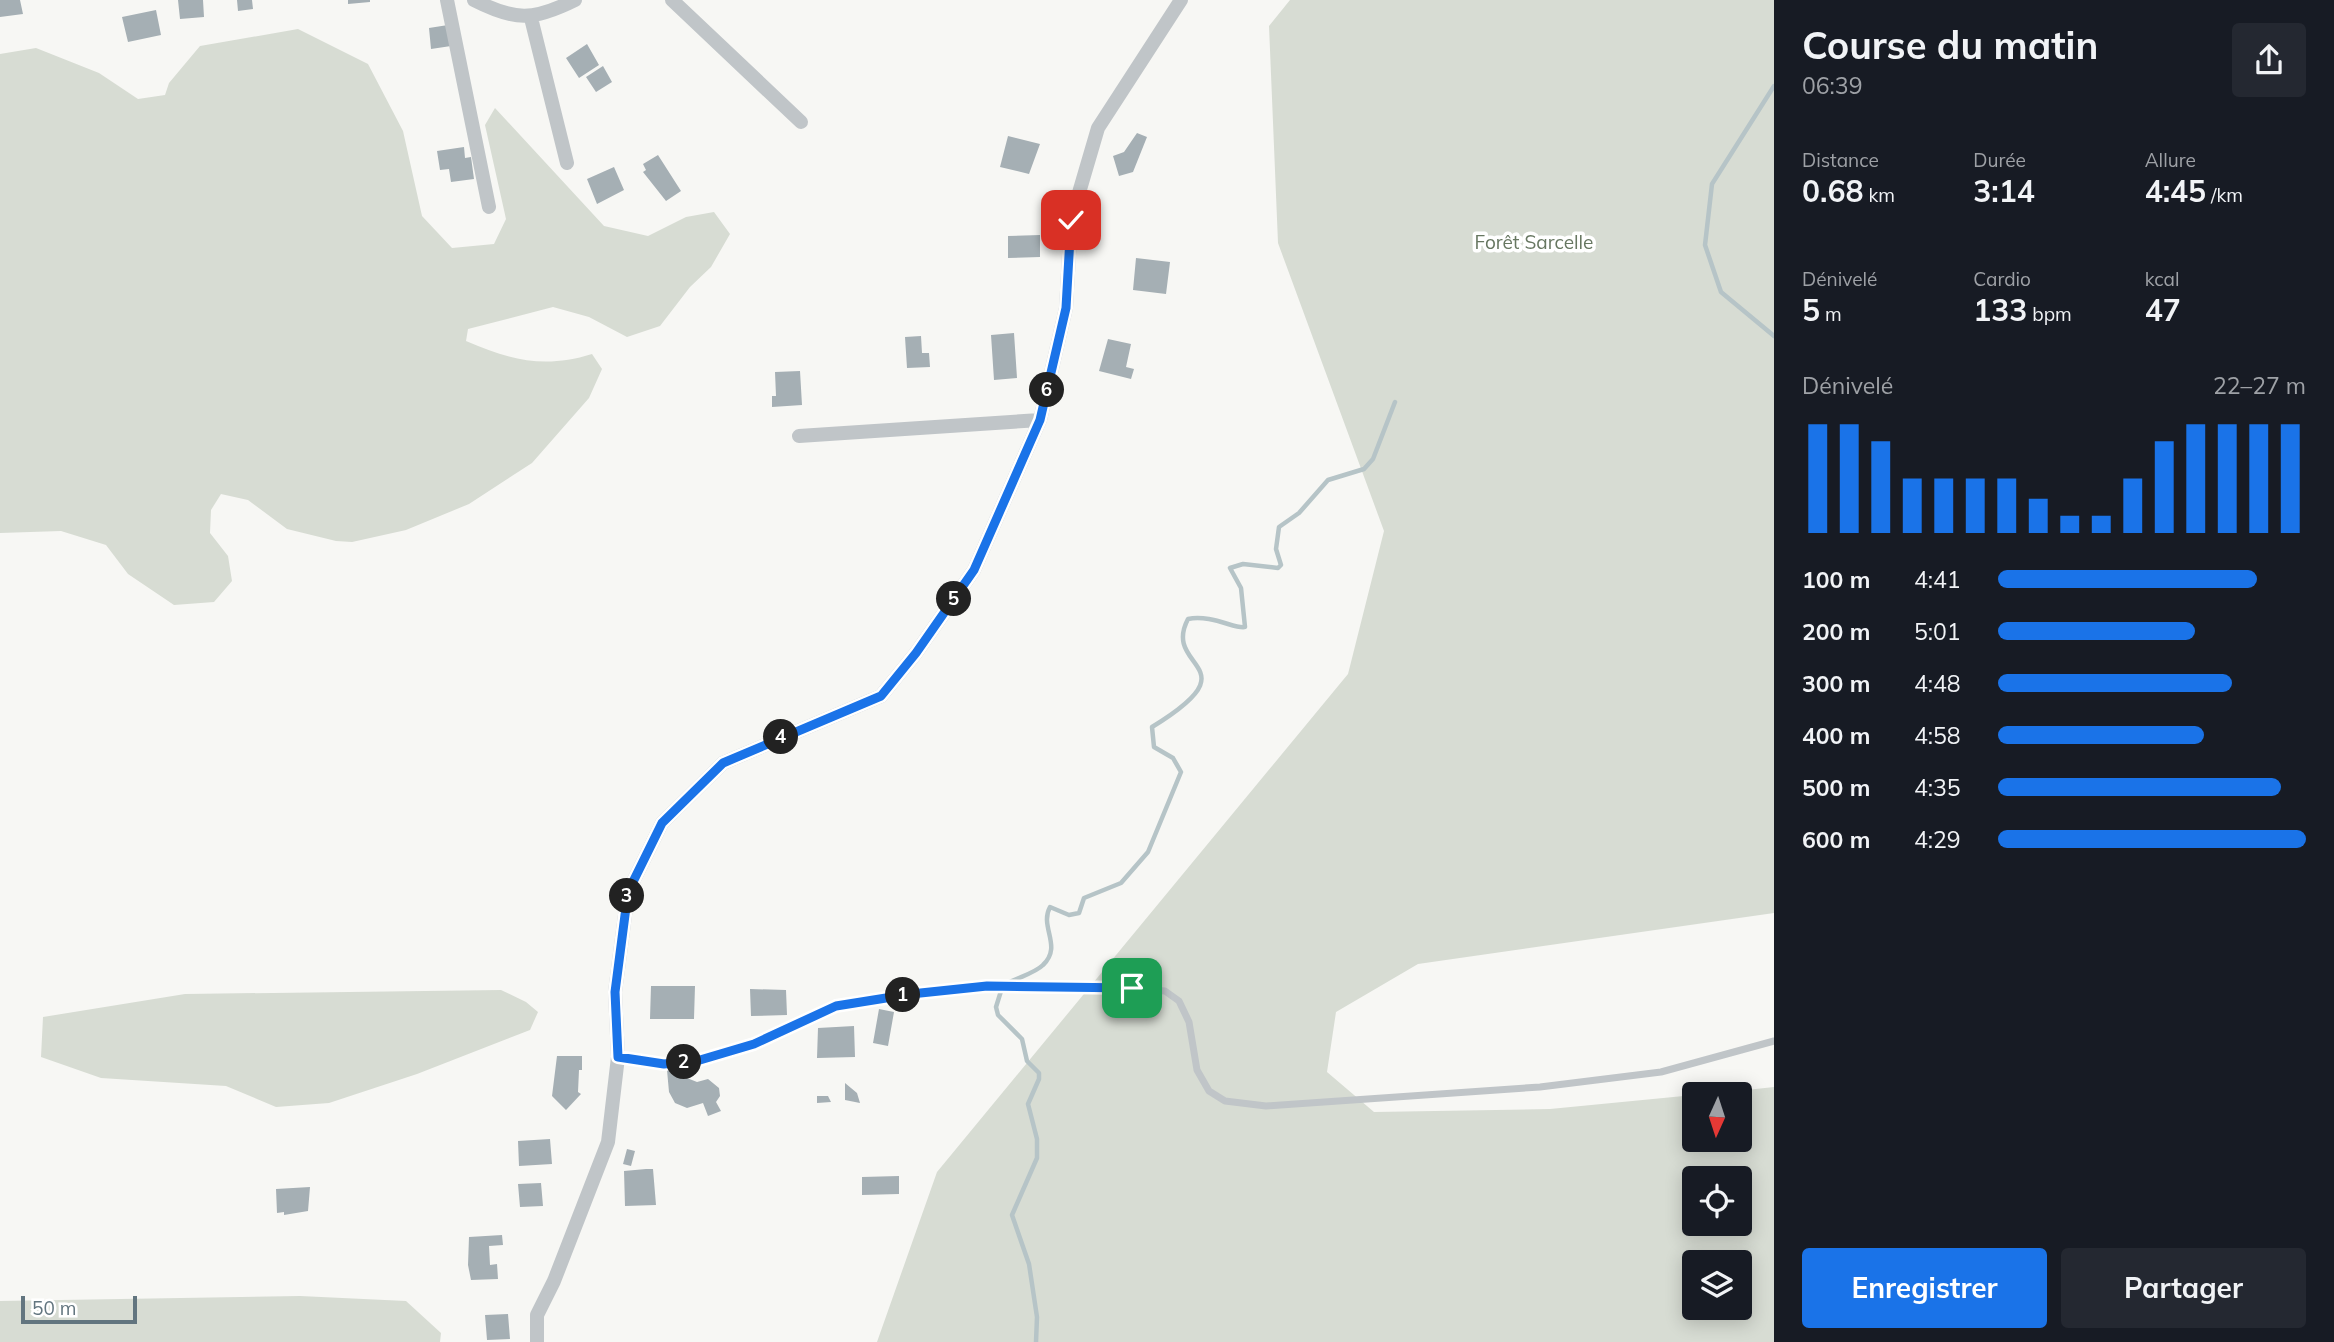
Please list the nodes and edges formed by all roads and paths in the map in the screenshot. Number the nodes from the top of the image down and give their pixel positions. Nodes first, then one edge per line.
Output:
1 (447, 0) edge
2 (474, 0) edge
3 (575, 0) edge
4 (672, 0) edge
5 (1181, 0) edge
6 (531, 18) junction
7 (800, 122) dead end
8 (568, 163) dead end
9 (489, 207) dead end
10 (1040, 420) junction
11 (799, 436) dead end
12 (1774, 1041) edge
13 (618, 1057) junction
14 (537, 1342) edge

1 - 9 street
2 - 6 street
3 - 6 street
4 - 7 street
5 - 10 street
6 - 8 street
10 - 11 street
10 - 13 street
12 - 13 lane
13 - 14 street

